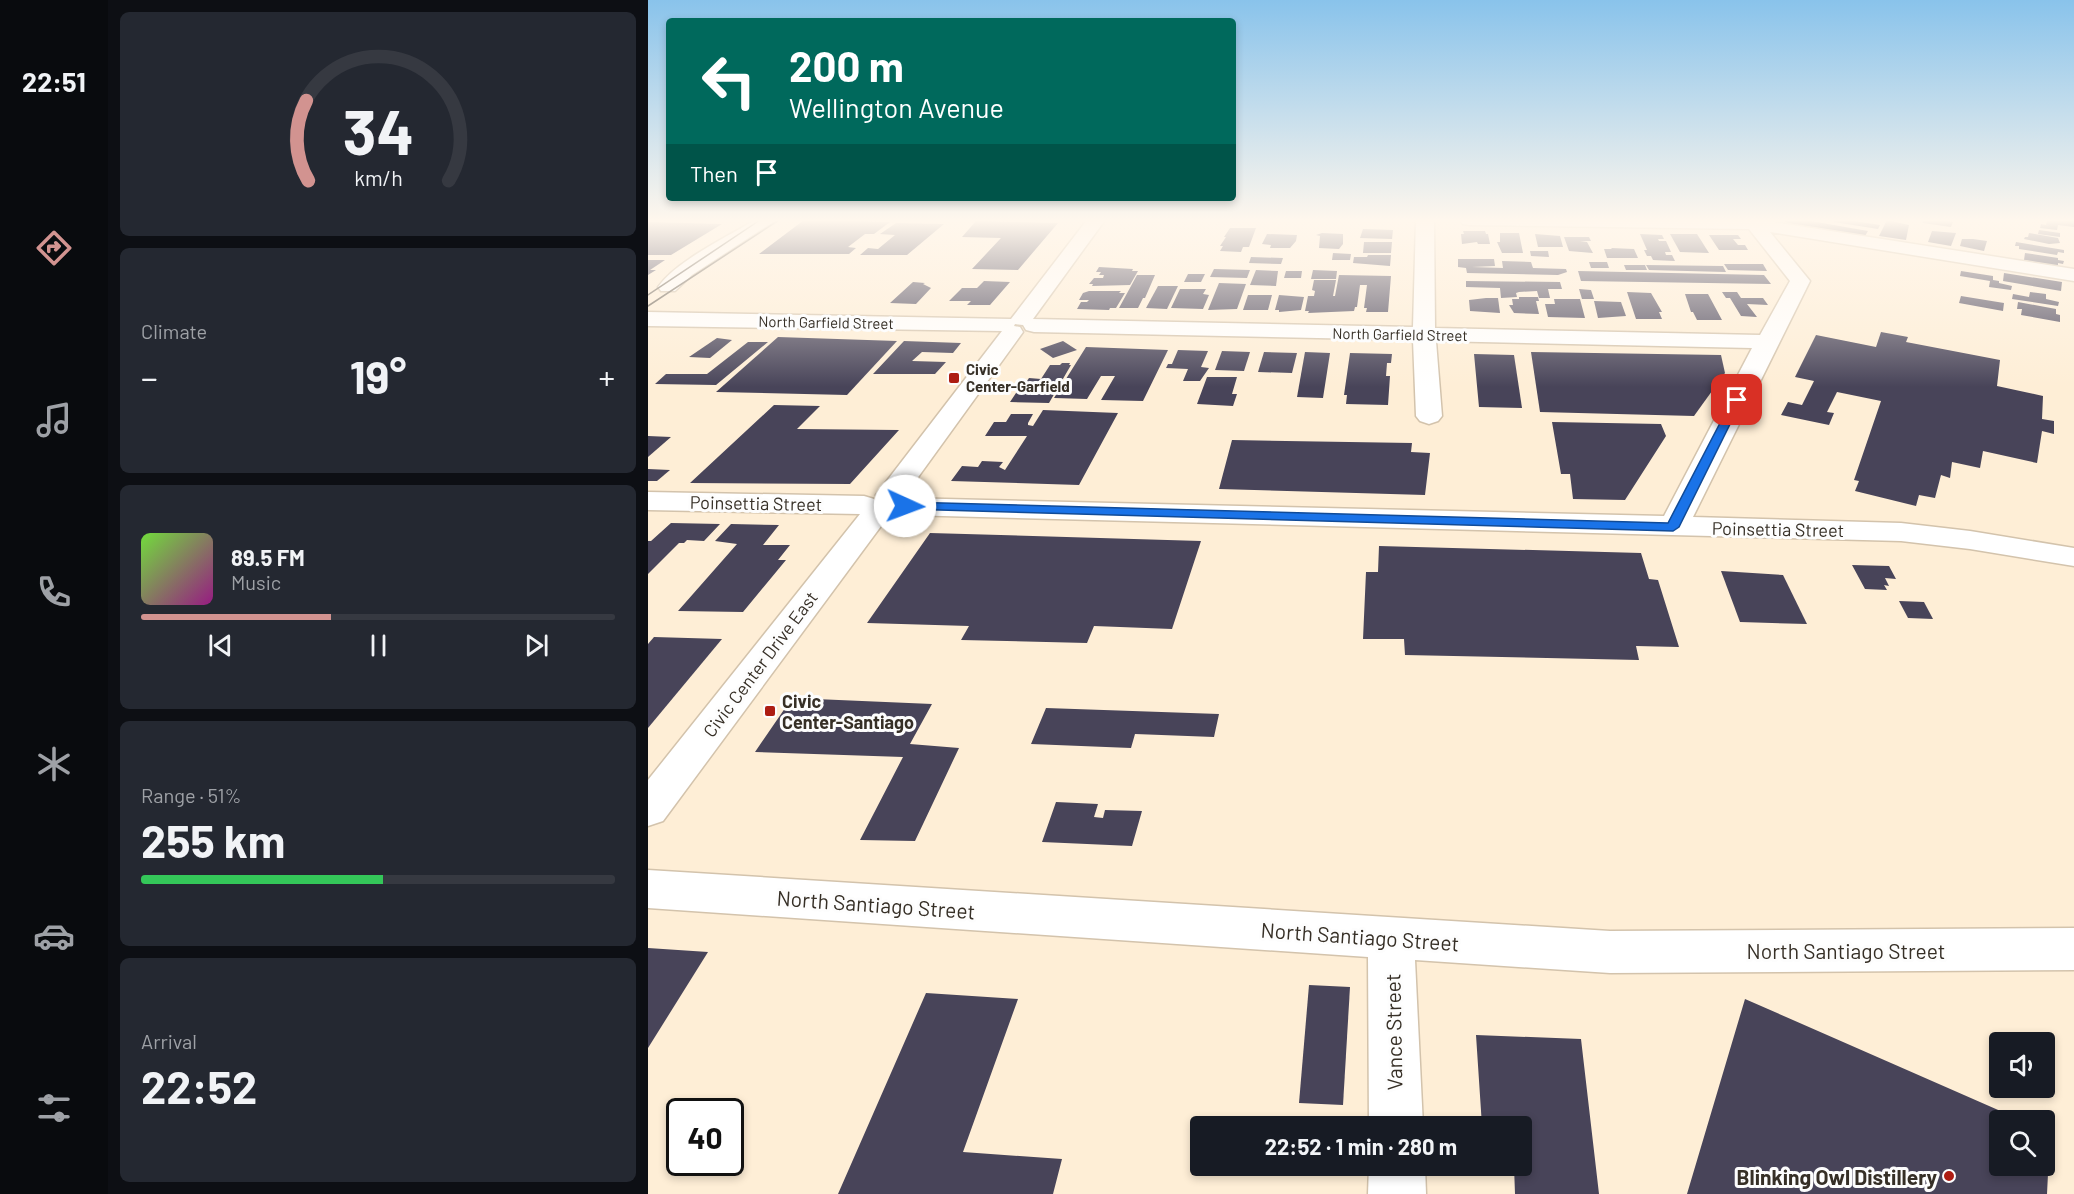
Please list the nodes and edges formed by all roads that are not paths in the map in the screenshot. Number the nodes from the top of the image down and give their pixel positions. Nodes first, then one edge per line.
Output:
1 (692, 276) edge
2 (1055, 276) edge
3 (1425, 276) edge
4 (1796, 276) edge
5 (662, 292) dead end
6 (648, 319) edge
7 (1018, 325) junction
8 (1424, 335) junction
9 (1767, 342) junction
10 (1429, 416) dead end
11 (648, 501) edge
12 (883, 506) junction
13 (1673, 527) junction
14 (2074, 557) edge
15 (648, 810) edge
16 (648, 889) edge
17 (1391, 939) junction
18 (2074, 949) edge
19 (1396, 1116) edge
20 (1397, 1176) edge
21 (1397, 1194) edge

1 - 5 street
2 - 7 street, Civic Center Drive East
3 - 8 street
4 - 9 street
6 - 7 street, North Garfield Street
7 - 8 street, North Garfield Street
7 - 12 street, Civic Center Drive East
8 - 9 street, North Garfield Street
8 - 10 street
9 - 13 street
11 - 12 street, Poinsettia Street
12 - 13 street, Poinsettia Street
12 - 15 street, Civic Center Drive East
13 - 14 street, Poinsettia Street
16 - 17 street, North Santiago Street
17 - 18 street, North Santiago Street
17 - 19 street, Vance Street
20 - 21 street

